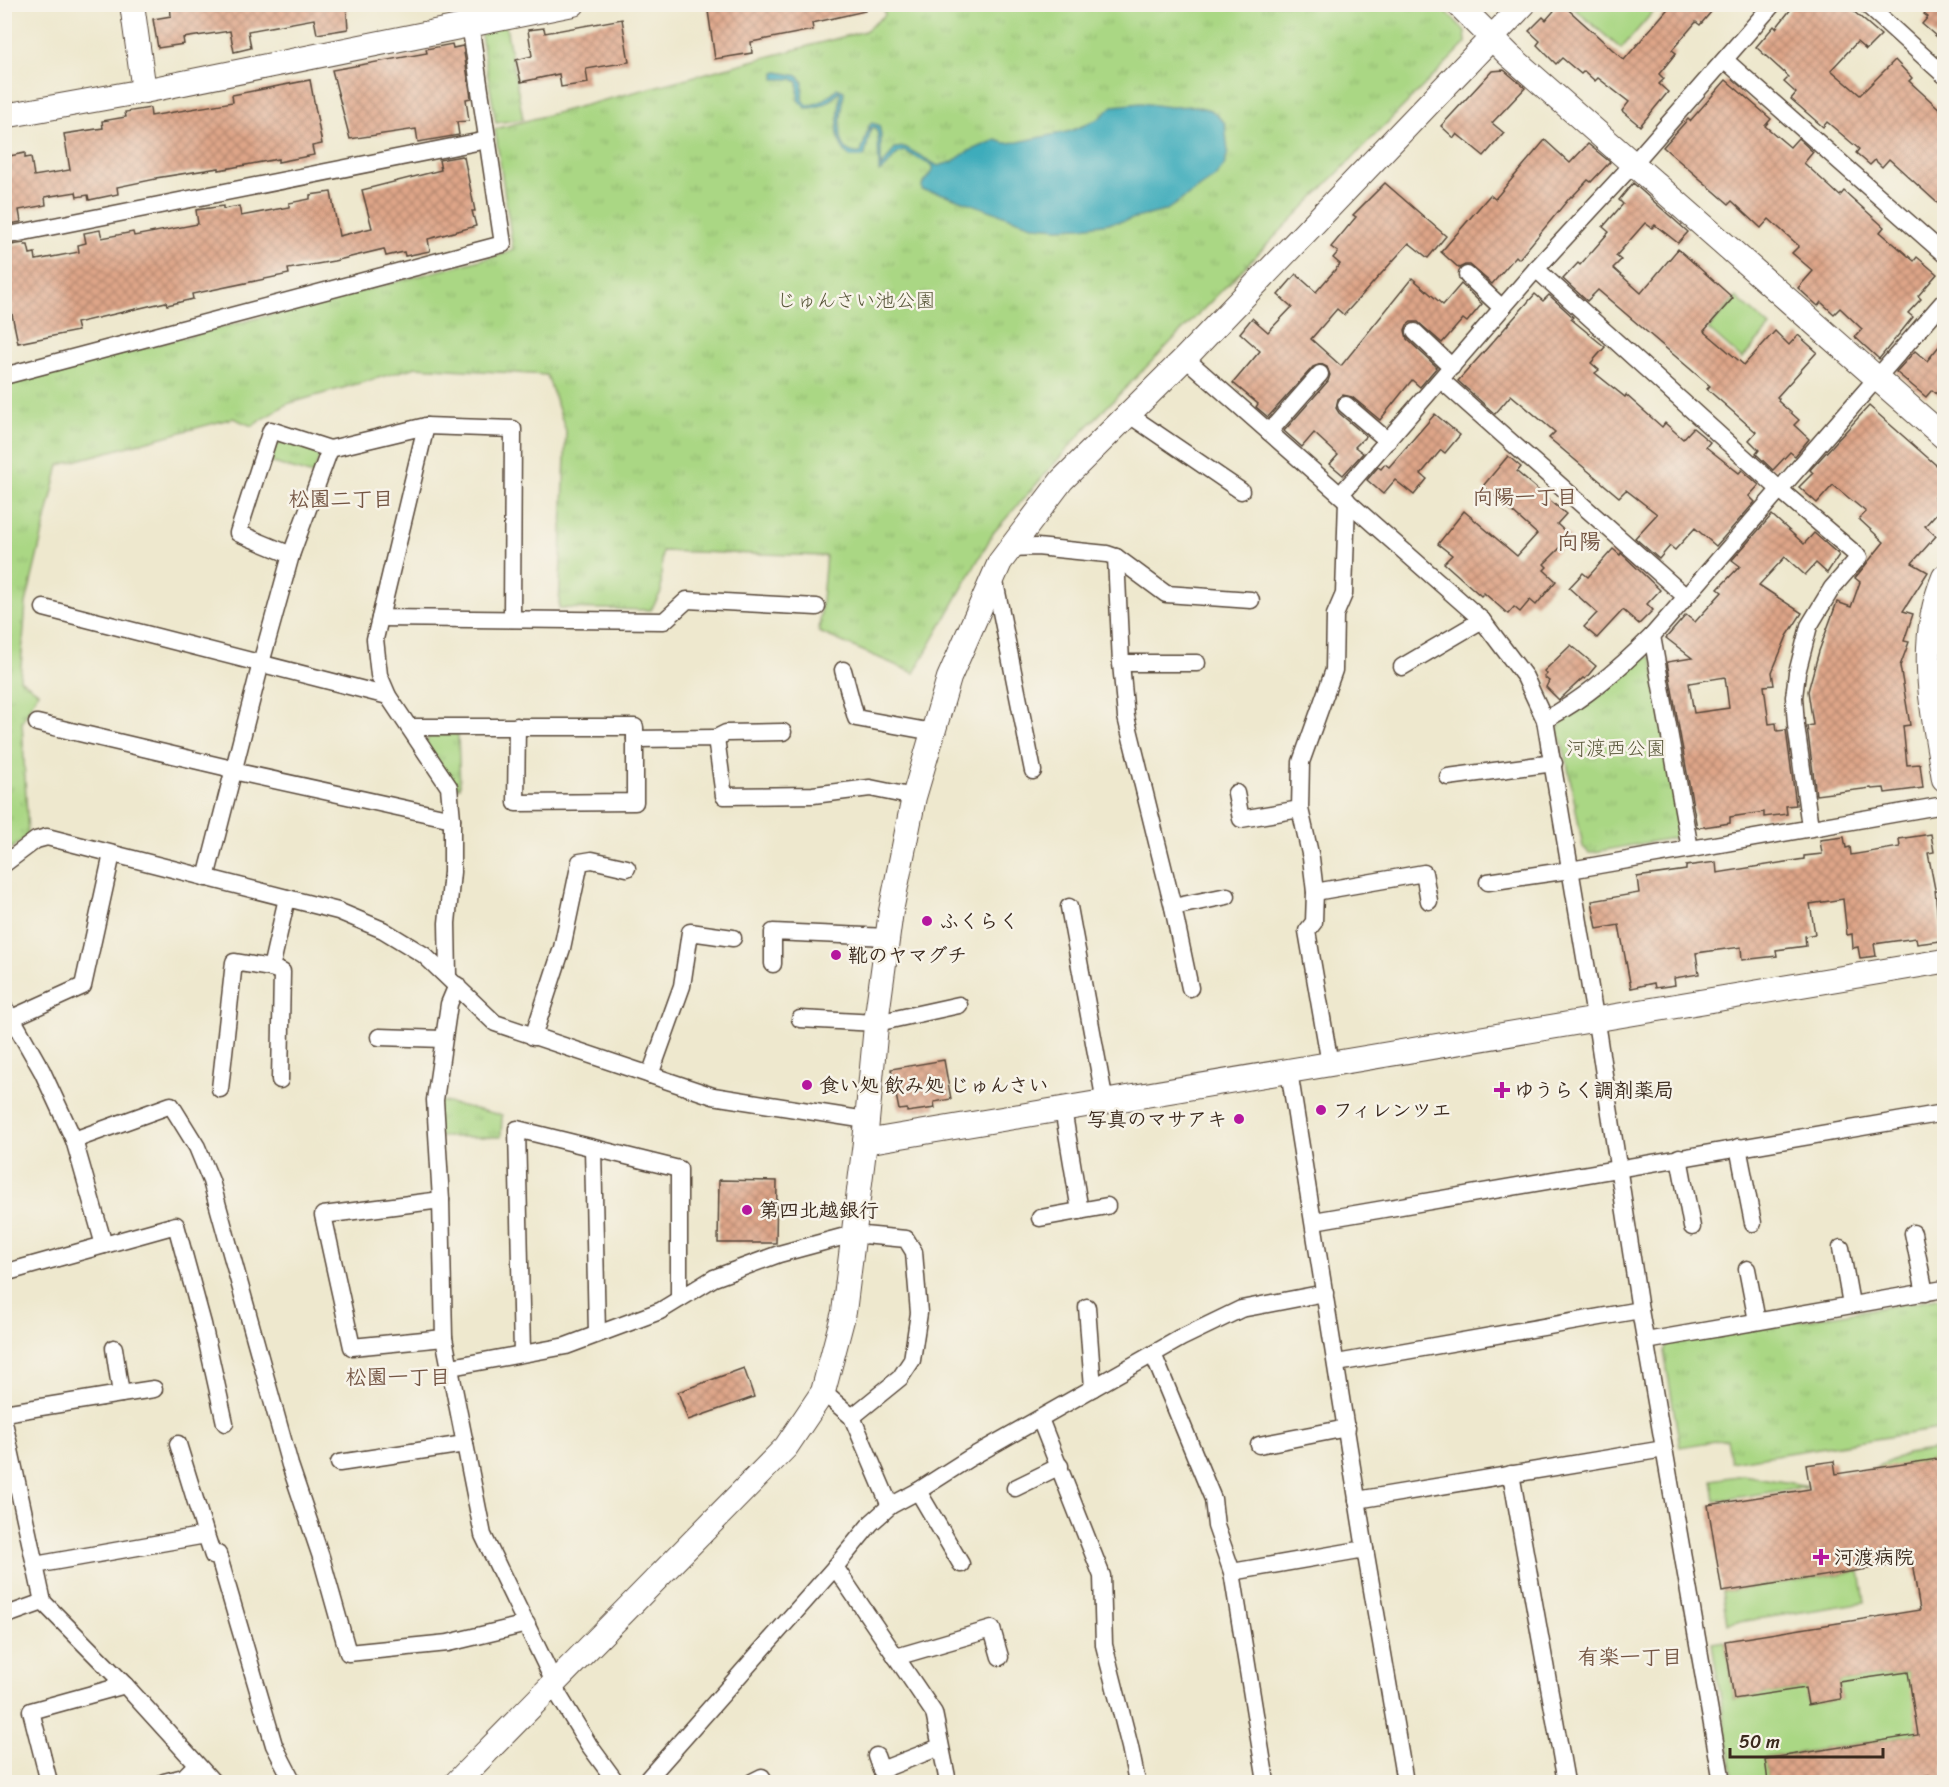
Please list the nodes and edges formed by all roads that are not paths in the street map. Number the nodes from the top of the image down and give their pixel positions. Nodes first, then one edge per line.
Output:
1 (132, 4) edge
2 (573, 4) edge
3 (1458, 4) edge
4 (1524, 4) edge
5 (1773, 4) edge
6 (1866, 4) edge
7 (469, 14) edge
8 (1491, 37) junction
9 (1725, 60) junction
10 (1944, 75) edge
11 (144, 91) junction
12 (4, 116) edge
13 (487, 140) junction
14 (1634, 163) junction
15 (4, 236) edge
16 (1944, 254) edge
17 (1536, 269) junction
18 (1467, 275) dead end
19 (1944, 301) edge
20 (1502, 308) junction
21 (1415, 332) dead end
22 (1185, 358) junction
23 (1452, 367) junction
24 (1320, 374) dead end
25 (4, 376) edge
26 (1877, 379) junction
27 (1441, 380) junction
28 (1346, 405) dead end
29 (1128, 414) junction
30 (426, 426) junction
31 (1269, 432) junction
32 (1944, 437) edge
33 (1388, 441) junction
34 (330, 449) junction
35 (1779, 489) junction
36 (1241, 491) dead end
37 (1344, 497) junction
38 (1011, 548) junction
39 (291, 555) junction
40 (1116, 557) junction
41 (993, 577) junction
42 (1944, 577) edge
43 (1685, 596) junction
44 (1251, 600) dead end
45 (817, 608) dead end
46 (44, 609) dead end
47 (380, 618) junction
48 (512, 619) junction
49 (1482, 620) junction
50 (1652, 636) junction
51 (1936, 660) edge
52 (261, 663) junction
53 (1121, 663) junction
54 (1197, 663) dead end
55 (1402, 667) dead end
56 (843, 670) dead end
57 (388, 696) junction
58 (1545, 720) junction
59 (37, 723) dead end
60 (517, 726) junction
61 (409, 727) junction
62 (783, 732) dead end
63 (933, 732) junction
64 (717, 738) junction
65 (635, 739) junction
66 (1554, 763) junction
67 (233, 771) junction
68 (1033, 771) dead end
69 (1448, 777) dead end
70 (1944, 779) edge
71 (1236, 793) dead end
72 (914, 797) junction
73 (1944, 805) edge
74 (1300, 809) junction
75 (452, 819) junction
76 (1810, 827) junction
77 (1690, 849) junction
78 (112, 854) junction
79 (4, 864) edge
80 (627, 868) dead end
81 (1570, 870) junction
82 (206, 878) junction
83 (1488, 882) dead end
84 (1315, 892) junction
85 (1227, 896) dead end
86 (287, 898) junction
87 (1429, 901) dead end
88 (1069, 907) dead end
89 (1173, 907) junction
90 (888, 937) junction
91 (734, 938) dead end
92 (1944, 961) edge
93 (773, 964) dead end
94 (271, 968) junction
95 (452, 980) junction
96 (1190, 987) dead end
97 (958, 1005) dead end
98 (8, 1013) edge
99 (800, 1019) dead end
100 (1596, 1020) junction
101 (877, 1023) junction
102 (379, 1037) dead end
103 (533, 1037) junction
104 (442, 1039) junction
105 (1330, 1064) junction
106 (1289, 1071) junction
107 (650, 1075) junction
108 (280, 1080) dead end
109 (220, 1089) dead end
110 (1105, 1102) junction
111 (1063, 1109) junction
112 (1944, 1113) edge
113 (866, 1131) junction
114 (74, 1140) junction
115 (1738, 1147) junction
116 (593, 1148) junction
117 (1679, 1157) junction
118 (1619, 1167) junction
119 (441, 1200) junction
120 (1107, 1206) dead end
121 (1080, 1211) junction
122 (1040, 1218) dead end
123 (1314, 1221) junction
124 (1753, 1223) dead end
125 (1692, 1227) dead end
126 (1913, 1233) dead end
127 (854, 1234) junction
128 (104, 1245) junction
129 (1841, 1248) dead end
130 (1747, 1269) dead end
131 (4, 1273) edge
132 (1944, 1289) edge
133 (1325, 1293) junction
134 (1925, 1293) junction
135 (679, 1299) junction
136 (1851, 1304) junction
137 (1087, 1307) dead end
138 (1640, 1310) junction
139 (1757, 1321) junction
140 (597, 1334) junction
141 (444, 1338) junction
142 (1646, 1341) junction
143 (114, 1348) dead end
144 (522, 1353) junction
145 (1153, 1354) junction
146 (1336, 1364) junction
147 (451, 1366) junction
148 (1093, 1388) junction
149 (154, 1389) dead end
150 (823, 1392) junction
151 (121, 1394) junction
152 (4, 1413) edge
153 (852, 1417) junction
154 (1040, 1419) junction
155 (4, 1422) edge
156 (225, 1423) dead end
157 (1347, 1428) junction
158 (178, 1444) dead end
159 (465, 1444) junction
160 (1259, 1445) dead end
161 (1664, 1449) junction
162 (339, 1463) dead end
163 (1060, 1466) junction
164 (1511, 1474) junction
165 (1015, 1488) dead end
166 (918, 1491) junction
167 (1357, 1500) junction
168 (890, 1506) junction
169 (206, 1535) junction
170 (1365, 1549) junction
171 (961, 1564) dead end
172 (35, 1565) junction
173 (835, 1568) junction
174 (1232, 1572) junction
175 (44, 1602) junction
176 (4, 1616) edge
177 (527, 1624) junction
178 (896, 1656) junction
179 (1000, 1657) dead end
180 (125, 1685) junction
181 (554, 1685) junction
182 (940, 1747) junction
183 (876, 1756) dead end
184 (196, 1765) junction
185 (649, 1780) edge
186 (49, 1782) edge
187 (164, 1782) edge
188 (213, 1782) edge
189 (292, 1782) edge
190 (457, 1782) edge
191 (616, 1782) edge
192 (752, 1782) edge
193 (764, 1782) edge
194 (948, 1782) edge
195 (1137, 1782) edge
196 (1266, 1782) edge
197 (1405, 1782) edge
198 (1566, 1782) edge
199 (1722, 1782) edge

1 - 11 street
2 - 7 street
3 - 8 street
4 - 8 street
5 - 9 street
6 - 10 street
7 - 11 street
7 - 13 street
8 - 14 street
8 - 22 street
9 - 14 street
9 - 16 street
11 - 12 street
13 - 15 street
13 - 25 street
14 - 17 street
14 - 26 street
17 - 20 street
17 - 35 street
18 - 20 street
19 - 26 street
20 - 23 street
21 - 23 street
22 - 29 street
22 - 31 street
23 - 27 street
24 - 31 street
26 - 32 street
26 - 35 street
27 - 33 street
27 - 43 street
28 - 33 street
29 - 36 street
29 - 38 street
30 - 34 street
30 - 47 street
30 - 48 street
31 - 37 street
33 - 37 street
34 - 39 street
34 - 39 street
35 - 43 street
35 - 76 street
37 - 49 street
37 - 74 street
38 - 40 street
38 - 41 street
39 - 52 street
40 - 44 street
40 - 53 street
41 - 63 street
41 - 68 street
42 - 51 street
43 - 50 street
45 - 48 street
46 - 52 street
47 - 48 street
47 - 57 street
49 - 55 street
49 - 58 street
50 - 58 street
50 - 77 street
51 - 70 street
52 - 57 street
52 - 67 street
53 - 54 street
53 - 89 street
56 - 63 street
57 - 61 street
58 - 66 street
59 - 67 street
60 - 61 street
60 - 65 street
60 - 65 street
61 - 75 street
62 - 64 street
63 - 72 street
64 - 65 street
64 - 72 street
66 - 69 street
66 - 81 street
67 - 75 street
67 - 82 street
71 - 74 street
72 - 90 street
73 - 76 street
74 - 84 street
75 - 95 street
76 - 77 street
77 - 81 street
78 - 79 street
78 - 82 street
78 - 98 street
80 - 103 street
81 - 83 street
81 - 100 street
82 - 86 street
84 - 87 street
84 - 105 street
85 - 89 street
86 - 94 street
86 - 95 street
88 - 110 street
89 - 96 street
90 - 93 street
90 - 101 street
91 - 107 street
92 - 100 street
94 - 108 street
94 - 109 street
95 - 103 street
95 - 104 street
97 - 101 street
98 - 114 street
99 - 101 street
100 - 105 street
100 - 118 street
101 - 113 street
102 - 104 street
103 - 107 street
104 - 119 street
105 - 106 street
106 - 110 street
106 - 123 street
107 - 113 street
110 - 111 street
111 - 113 street
111 - 121 street
112 - 115 street
113 - 127 street
114 - 128 street
114 - 177 street
115 - 117 street
115 - 124 street
116 - 135 street
116 - 140 street
116 - 144 street
117 - 118 street
117 - 125 street
118 - 123 street
118 - 138 street
119 - 141 street
119 - 141 street
120 - 121 street
121 - 122 street
123 - 133 street
126 - 134 street
127 - 135 street
127 - 150 street
127 - 153 street
128 - 131 street
128 - 156 street
129 - 136 street
130 - 139 street
132 - 134 street
133 - 145 street
133 - 146 street
134 - 136 street
135 - 140 street
136 - 139 street
137 - 148 street
138 - 142 street
138 - 146 street
139 - 142 street
140 - 144 street
141 - 147 street
142 - 161 street
143 - 151 street
144 - 147 street
145 - 148 street
145 - 174 street
146 - 157 street
147 - 159 street
148 - 154 street
149 - 151 street
150 - 153 street
150 - 181 street
151 - 152 street
153 - 168 street
154 - 163 street
154 - 166 street
155 - 172 street
157 - 160 street
157 - 167 street
158 - 169 street
159 - 162 street
159 - 177 street
161 - 164 street
161 - 199 street
163 - 165 street
163 - 195 street
164 - 167 street
164 - 198 street
166 - 168 street
166 - 171 street
167 - 170 street
168 - 173 street
169 - 172 street
169 - 189 street
170 - 174 street
170 - 197 street
172 - 175 street
173 - 178 street
173 - 185 street
174 - 196 street
175 - 176 street
175 - 180 street
177 - 181 street
178 - 179 street
178 - 182 street
180 - 184 street
180 - 186 street
181 - 190 street
181 - 191 street
182 - 183 street
182 - 194 street
184 - 187 street
184 - 188 street
192 - 193 street

